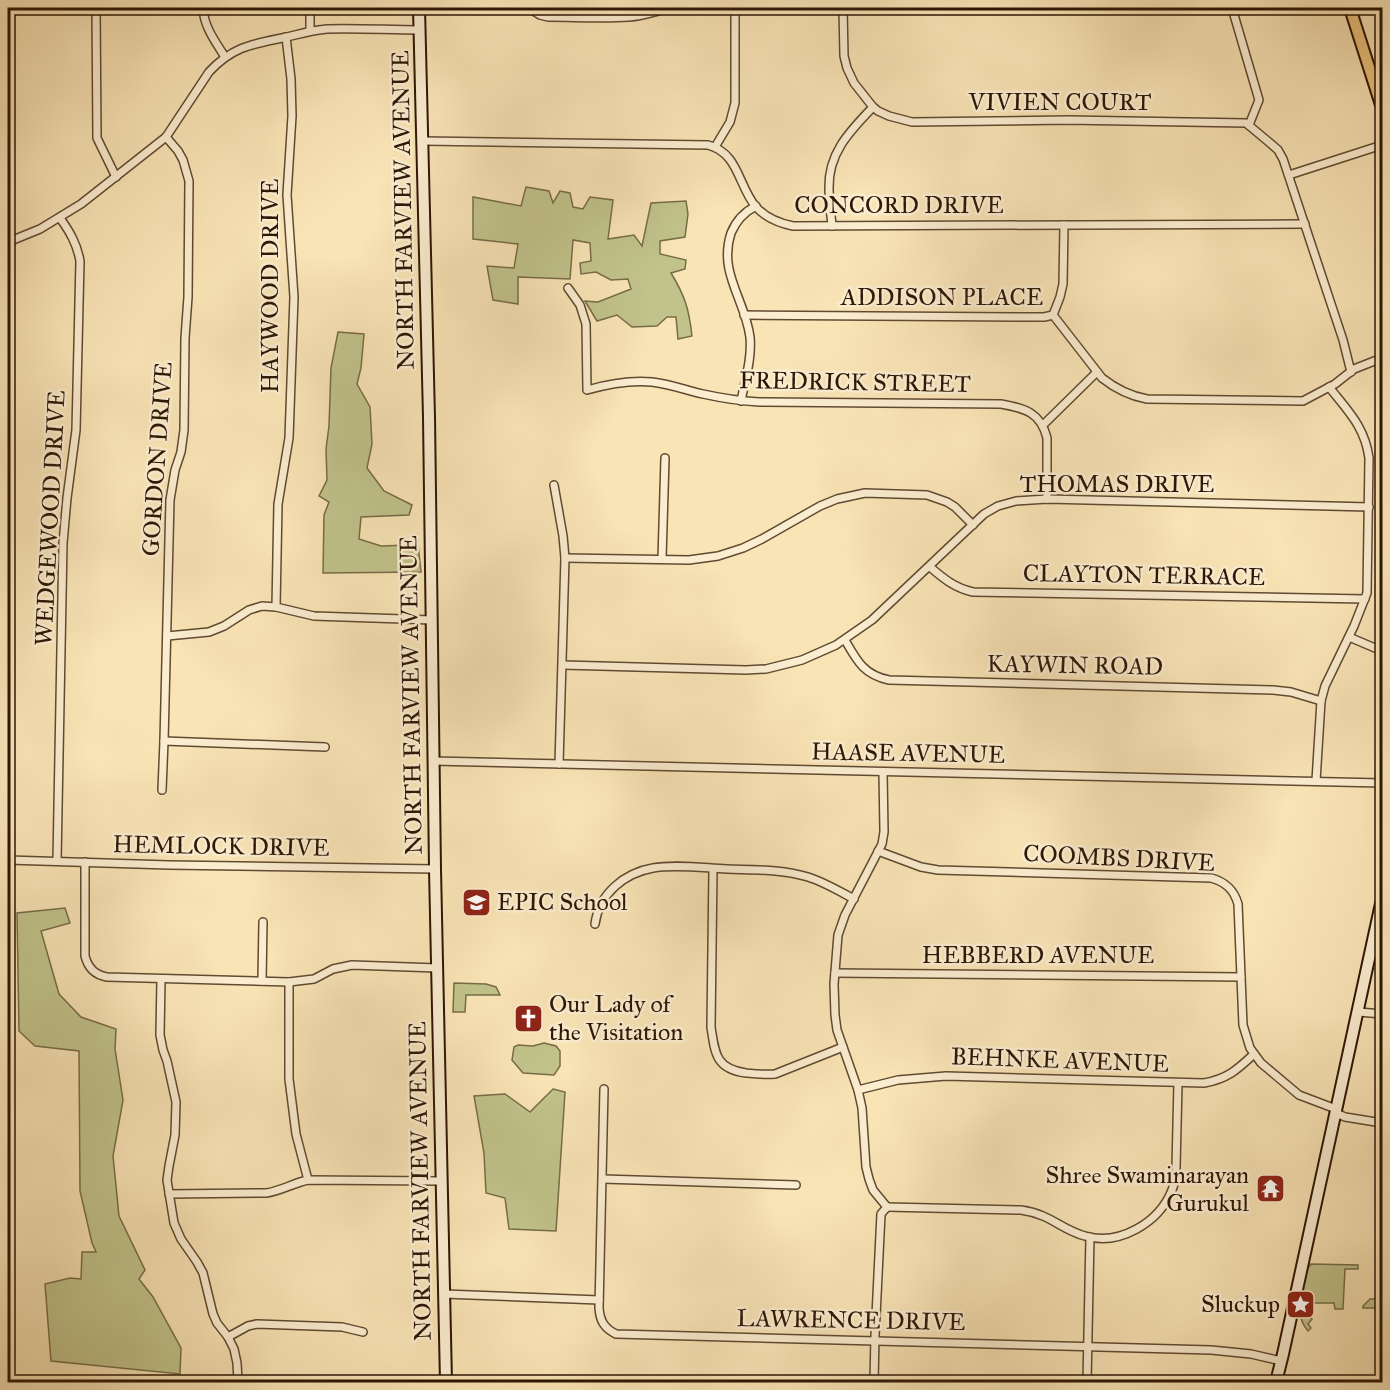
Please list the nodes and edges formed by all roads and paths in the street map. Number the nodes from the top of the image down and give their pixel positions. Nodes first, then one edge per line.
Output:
1 (96, 8) edge
2 (203, 8) edge
3 (310, 8) edge
4 (419, 8) edge
5 (529, 8) edge
6 (599, 8) edge
7 (670, 8) edge
8 (735, 8) edge
9 (843, 8) edge
10 (1232, 8) edge
11 (1350, 8) edge
12 (599, 17) junction
13 (419, 30) junction
14 (310, 31) junction
15 (286, 37) junction
16 (225, 57) junction
17 (873, 107) junction
18 (1383, 108) edge
19 (1249, 125) junction
20 (166, 138) junction
21 (423, 141) junction
22 (1383, 145) edge
23 (715, 147) junction
24 (1289, 175) junction
25 (116, 177) junction
26 (756, 206) junction
27 (60, 218) junction
28 (1305, 224) junction
29 (1064, 225) junction
30 (832, 226) junction
31 (8, 242) edge
32 (568, 288) dead end
33 (744, 315) junction
34 (1053, 315) junction
35 (1383, 358) edge
36 (1097, 372) junction
37 (1351, 372) junction
38 (1329, 387) junction
39 (741, 401) junction
40 (1043, 425) junction
41 (664, 458) dead end
42 (554, 485) dead end
43 (1047, 499) junction
44 (1369, 507) junction
45 (973, 525) junction
46 (565, 558) junction
47 (662, 559) junction
48 (930, 567) junction
49 (1365, 599) junction
50 (276, 607) junction
51 (432, 620) junction
52 (167, 636) junction
53 (1349, 637) junction
54 (845, 639) junction
55 (1383, 651) edge
56 (563, 665) junction
57 (1321, 701) junction
58 (164, 741) junction
59 (325, 747) dead end
60 (433, 761) junction
61 (559, 764) junction
62 (883, 772) junction
63 (1316, 781) junction
64 (1383, 783) edge
65 (162, 790) dead end
66 (878, 851) junction
67 (8, 860) edge
68 (57, 861) junction
69 (86, 862) junction
70 (713, 868) junction
71 (435, 869) junction
72 (854, 899) junction
73 (1383, 899) edge
74 (263, 922) dead end
75 (595, 924) dead end
76 (437, 968) junction
77 (835, 973) junction
78 (1241, 976) junction
79 (162, 979) junction
80 (262, 981) junction
81 (289, 981) junction
82 (1359, 1012) junction
83 (1383, 1014) edge
84 (843, 1047) junction
85 (1254, 1054) junction
86 (1178, 1083) junction
87 (604, 1089) dead end
88 (858, 1090) junction
89 (1336, 1111) junction
90 (1383, 1123) edge
91 (603, 1179) junction
92 (308, 1180) junction
93 (441, 1181) junction
94 (796, 1185) dead end
95 (169, 1194) junction
96 (887, 1207) junction
97 (1090, 1238) junction
98 (444, 1294) junction
99 (599, 1300) junction
100 (363, 1332) dead end
101 (228, 1337) junction
102 (875, 1341) junction
103 (1088, 1346) junction
104 (1281, 1361) junction
105 (238, 1383) edge
106 (446, 1383) edge
107 (874, 1383) edge
108 (1087, 1383) edge
109 (1276, 1383) edge

1 - 25 street
2 - 16 street
3 - 14 street
4 - 13 street, NORTH FARVIEW AVENUE
5 - 12 street
6 - 12 street
7 - 12 street
8 - 23 street
9 - 17 street
10 - 19 street
11 - 18 main road
13 - 14 street
13 - 21 street, NORTH FARVIEW AVENUE
14 - 15 street
15 - 16 street
15 - 50 street, HAYWOOD DRIVE
16 - 20 street
17 - 19 street, VIVIEN COURT
17 - 30 street
19 - 24 street
20 - 25 street
20 - 52 street, GORDON DRIVE
21 - 23 street
21 - 51 street, NORTH FARVIEW AVENUE
22 - 24 street
23 - 26 street, CONCORD DRIVE
24 - 28 street
25 - 27 street
26 - 30 street, CONCORD DRIVE
26 - 33 street
27 - 31 street
27 - 68 street, WEDGEWOOD DRIVE
28 - 29 street, CONCORD DRIVE
28 - 37 street
29 - 30 street, CONCORD DRIVE
29 - 34 street
32 - 39 street, FREDRICK STREET
33 - 34 street, ADDISON PLACE
33 - 39 street
34 - 36 street, ADDISON PLACE
35 - 37 street, ADDISON PLACE
36 - 38 street, ADDISON PLACE
36 - 40 street
37 - 38 street, ADDISON PLACE
38 - 44 street
39 - 40 street, FREDRICK STREET
40 - 43 street
41 - 47 street
42 - 46 street
43 - 44 street, THOMAS DRIVE
43 - 45 street, THOMAS DRIVE
44 - 49 street
45 - 47 street
45 - 48 street, THOMAS DRIVE
46 - 47 street
46 - 56 street
48 - 49 street, CLAYTON TERRACE
48 - 54 street, THOMAS DRIVE
49 - 53 street
50 - 51 street
50 - 52 street
51 - 60 street, NORTH FARVIEW AVENUE
52 - 58 street, GORDON DRIVE
53 - 55 street
53 - 57 street
54 - 56 street, THOMAS DRIVE
54 - 57 street, KAYWIN ROAD
56 - 61 street
57 - 63 street
58 - 59 street
58 - 65 street, GORDON DRIVE
60 - 61 street, HAASE AVENUE
60 - 71 street, NORTH FARVIEW AVENUE
61 - 62 street, HAASE AVENUE
62 - 63 street, HAASE AVENUE
62 - 66 street
63 - 64 street, HAASE AVENUE
66 - 72 street
66 - 78 street, COOMBS DRIVE
67 - 68 street, HEMLOCK DRIVE
68 - 69 street, HEMLOCK DRIVE
69 - 71 street, HEMLOCK DRIVE
69 - 79 street
70 - 72 street
70 - 75 street
70 - 84 street
71 - 76 street, NORTH FARVIEW AVENUE
72 - 77 street
73 - 82 street
74 - 80 street
76 - 81 street
76 - 93 street, NORTH FARVIEW AVENUE
77 - 78 street, HEBBERD AVENUE
77 - 84 street
78 - 85 street, COOMBS DRIVE
79 - 80 street
79 - 95 street
80 - 81 street
81 - 92 street
82 - 83 street
82 - 89 street
84 - 88 street
85 - 86 street, BEHNKE AVENUE
85 - 89 street, COOMBS DRIVE
86 - 88 street, BEHNKE AVENUE
86 - 97 street
87 - 91 street, LAWRENCE DRIVE
88 - 96 street
89 - 90 street, COOMBS DRIVE
89 - 104 street
91 - 94 street
91 - 99 street, LAWRENCE DRIVE
92 - 93 street
92 - 95 street
93 - 98 street, NORTH FARVIEW AVENUE
95 - 101 street
96 - 97 street
96 - 102 street
97 - 103 street
98 - 99 street
98 - 106 street, NORTH FARVIEW AVENUE
99 - 102 street, LAWRENCE DRIVE
100 - 101 street
101 - 105 street
102 - 103 street, LAWRENCE DRIVE
102 - 107 street
103 - 104 street, LAWRENCE DRIVE
103 - 108 street
104 - 109 street

